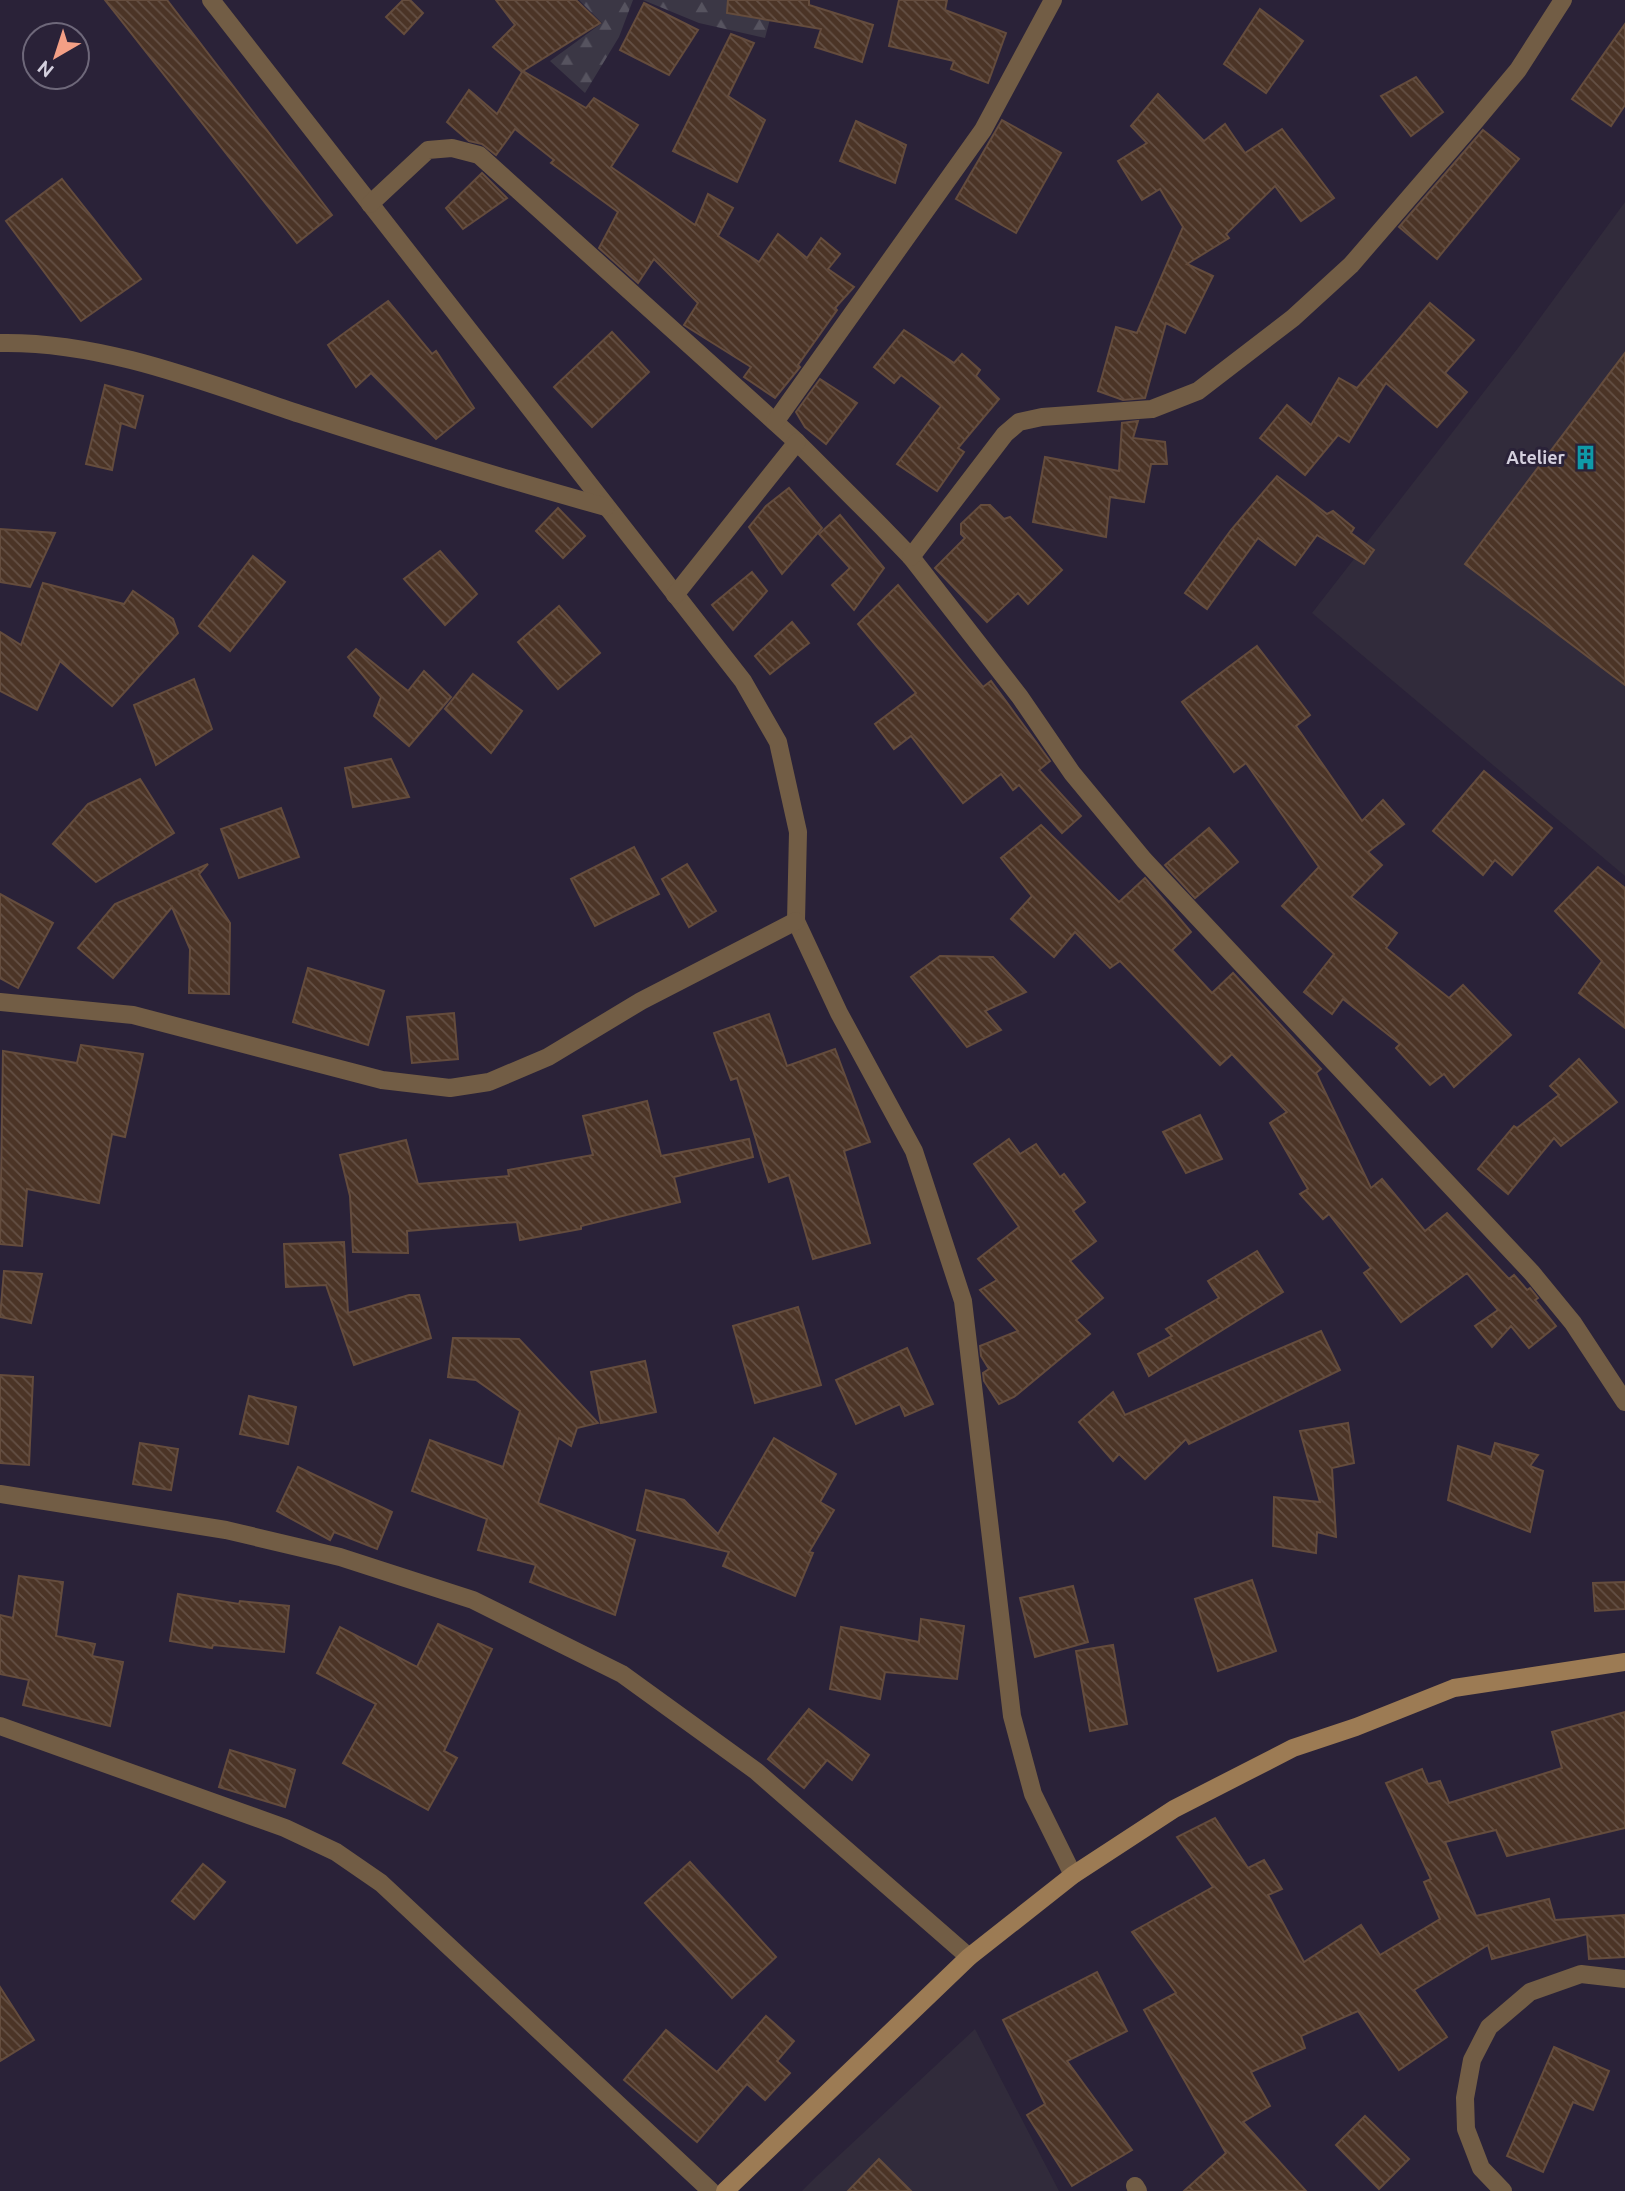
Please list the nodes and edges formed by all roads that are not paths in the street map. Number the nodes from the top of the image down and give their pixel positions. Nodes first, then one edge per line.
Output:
1 (211, 0) edge
2 (1053, 0) edge
3 (1563, 0) edge
4 (370, 204) junction
5 (0, 344) edge
6 (775, 422) junction
7 (797, 442) junction
8 (606, 507) junction
9 (911, 557) junction
10 (675, 595) junction
11 (796, 921) junction
12 (0, 1002) edge
13 (1625, 1402) edge
14 (0, 1494) edge
15 (1625, 1661) edge
16 (0, 1726) edge
17 (1073, 1875) junction
18 (969, 1957) junction
19 (1625, 1979) edge
20 (711, 2191) edge
21 (724, 2191) edge
22 (1503, 2191) edge

1 - 4 street
2 - 6 street
3 - 9 street
4 - 6 street
4 - 8 street
5 - 8 street
6 - 7 street
7 - 9 street
7 - 10 street
8 - 10 street
9 - 13 street
10 - 11 street
11 - 12 street
11 - 17 street
14 - 18 street
15 - 17 street
16 - 20 street
17 - 18 street
18 - 21 street
19 - 22 street

